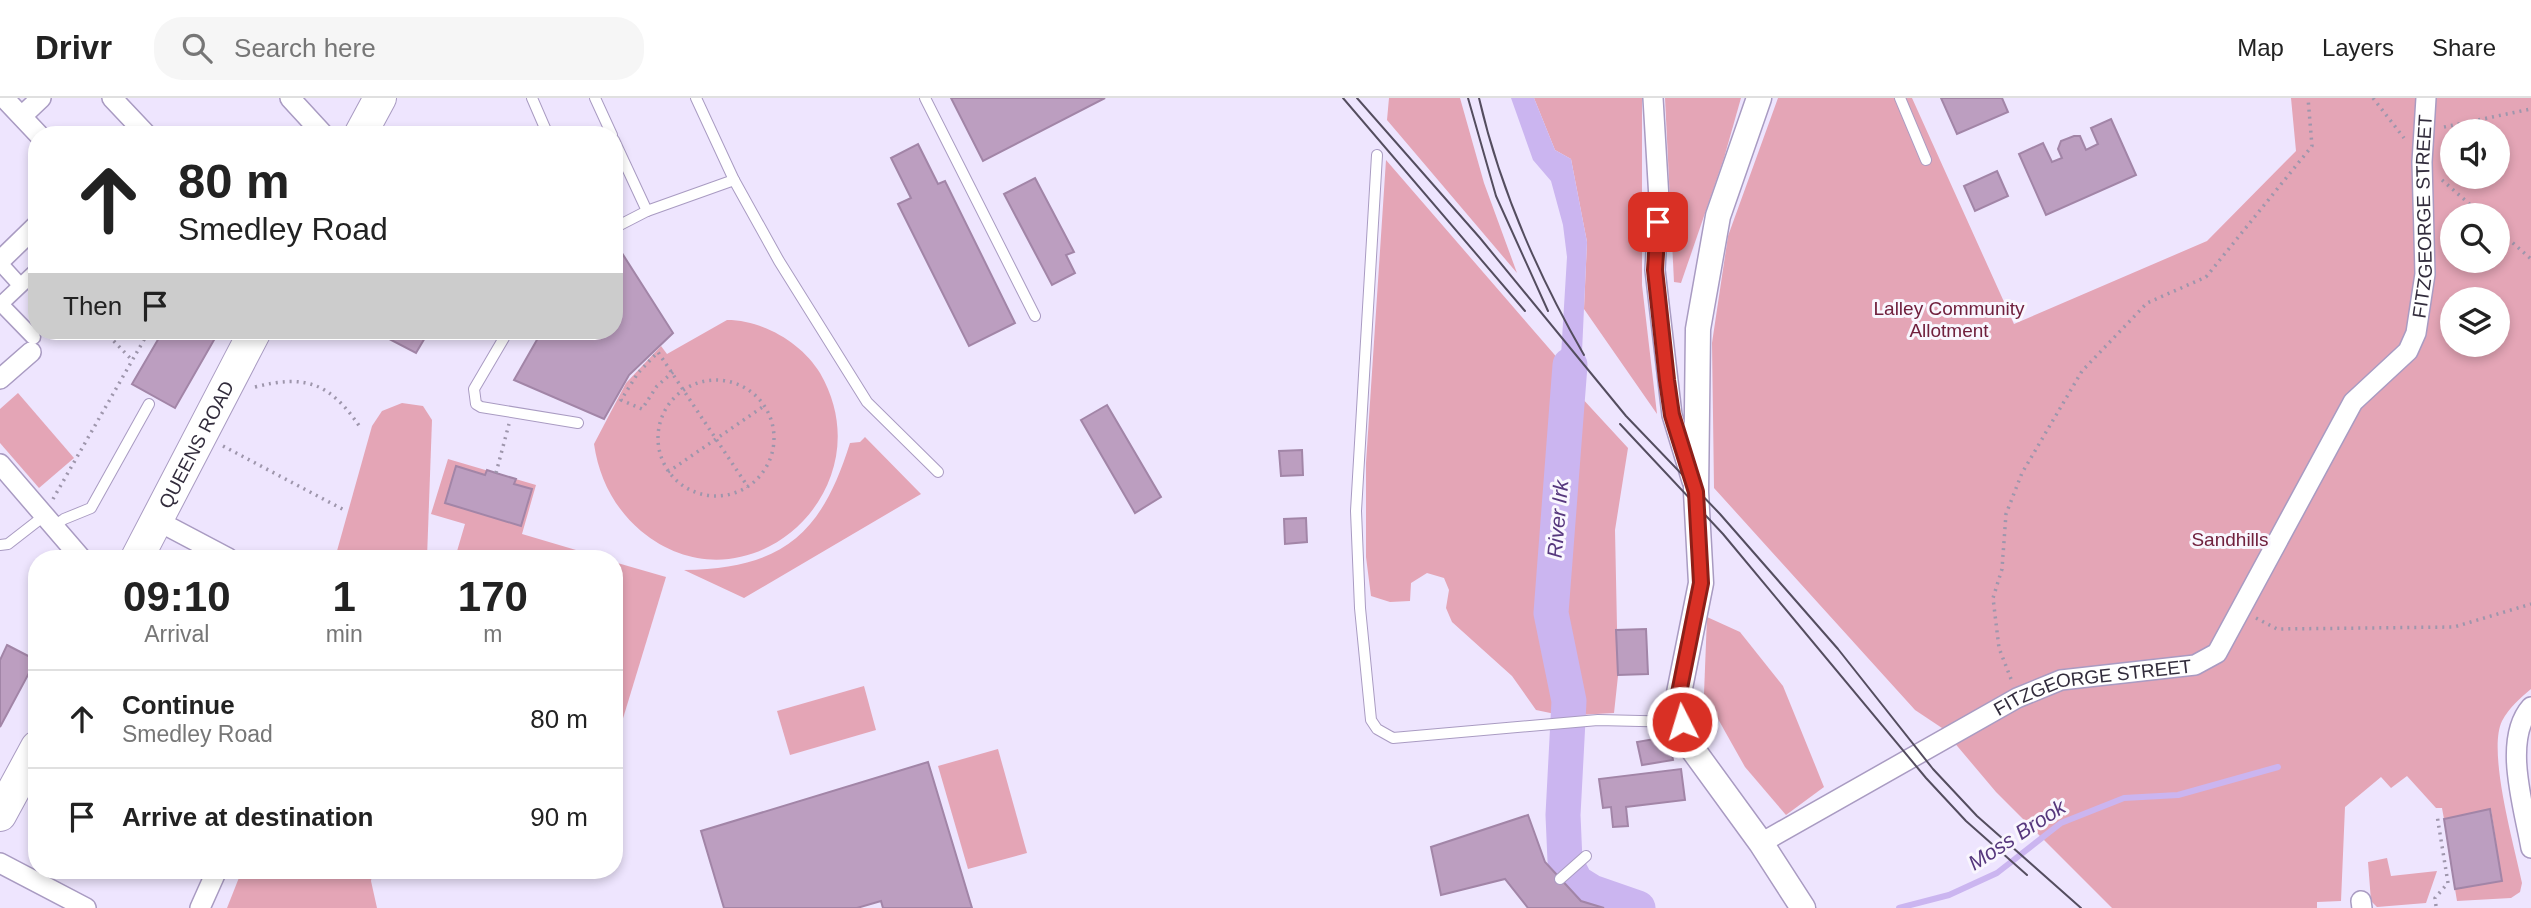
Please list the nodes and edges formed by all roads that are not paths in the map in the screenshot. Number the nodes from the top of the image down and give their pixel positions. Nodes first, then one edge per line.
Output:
1 (4, 98) edge
2 (41, 98) edge
3 (112, 98) edge
4 (290, 98) edge
5 (380, 98) edge
6 (532, 98) edge
7 (594, 98) edge
8 (696, 98) edge
9 (925, 98) edge
10 (1653, 98) edge
11 (1759, 98) edge
12 (1900, 98) edge
13 (2426, 98) edge
14 (22, 116) junction
15 (31, 126) edge
16 (138, 126) edge
17 (316, 126) edge
18 (365, 126) edge
19 (544, 126) edge
20 (608, 126) edge
21 (1377, 155) dead end
22 (623, 159) edge
23 (1926, 160) dead end
24 (734, 180) junction
25 (647, 211) junction
26 (623, 223) edge
27 (28, 234) edge
28 (1, 260) edge
29 (28, 278) edge
30 (20, 285) junction
31 (1, 303) edge
32 (1035, 316) dead end
33 (28, 339) edge
34 (29, 340) edge
35 (250, 340) edge
36 (500, 340) edge
37 (32, 344) joint
38 (0, 379) edge
39 (149, 404) dead end
40 (578, 423) dead end
41 (0, 464) edge
42 (938, 472) dead end
43 (1696, 492) junction
44 (46, 518) junction
45 (156, 520) junction
46 (0, 545) edge
47 (74, 550) edge
48 (141, 550) edge
49 (213, 550) edge
50 (2531, 707) edge
51 (1682, 722) junction
52 (28, 764) edge
53 (0, 815) edge
54 (1761, 843) junction
55 (2531, 848) edge
56 (1586, 856) dead end
57 (0, 863) edge
58 (28, 878) edge
59 (31, 879) edge
60 (213, 879) edge
61 (1560, 879) dead end
62 (86, 908) edge
63 (200, 908) edge
64 (1802, 908) edge

1 - 14 street
2 - 14 street
3 - 16 street
4 - 17 street
5 - 18 highway
6 - 19 lane
7 - 20 lane
8 - 24 lane
9 - 32 lane
10 - 43 street
11 - 43 street
12 - 23 lane
13 - 54 street, FITZGEORGE STREET
14 - 15 street
21 - 51 lane
22 - 25 lane
24 - 25 lane
24 - 42 lane
25 - 26 lane
27 - 28 street
28 - 30 street
29 - 30 street
30 - 31 street
31 - 33 street
34 - 37 street
35 - 45 highway, QUEENS ROAD
36 - 40 lane
37 - 38 street
39 - 44 lane
41 - 44 street
43 - 51 street
44 - 46 lane
44 - 47 street
45 - 48 highway, QUEENS ROAD
45 - 49 street
50 - 55 street
51 - 54 street
52 - 53 highway
54 - 64 street
56 - 61 lane
57 - 58 street
59 - 62 street
60 - 63 street

